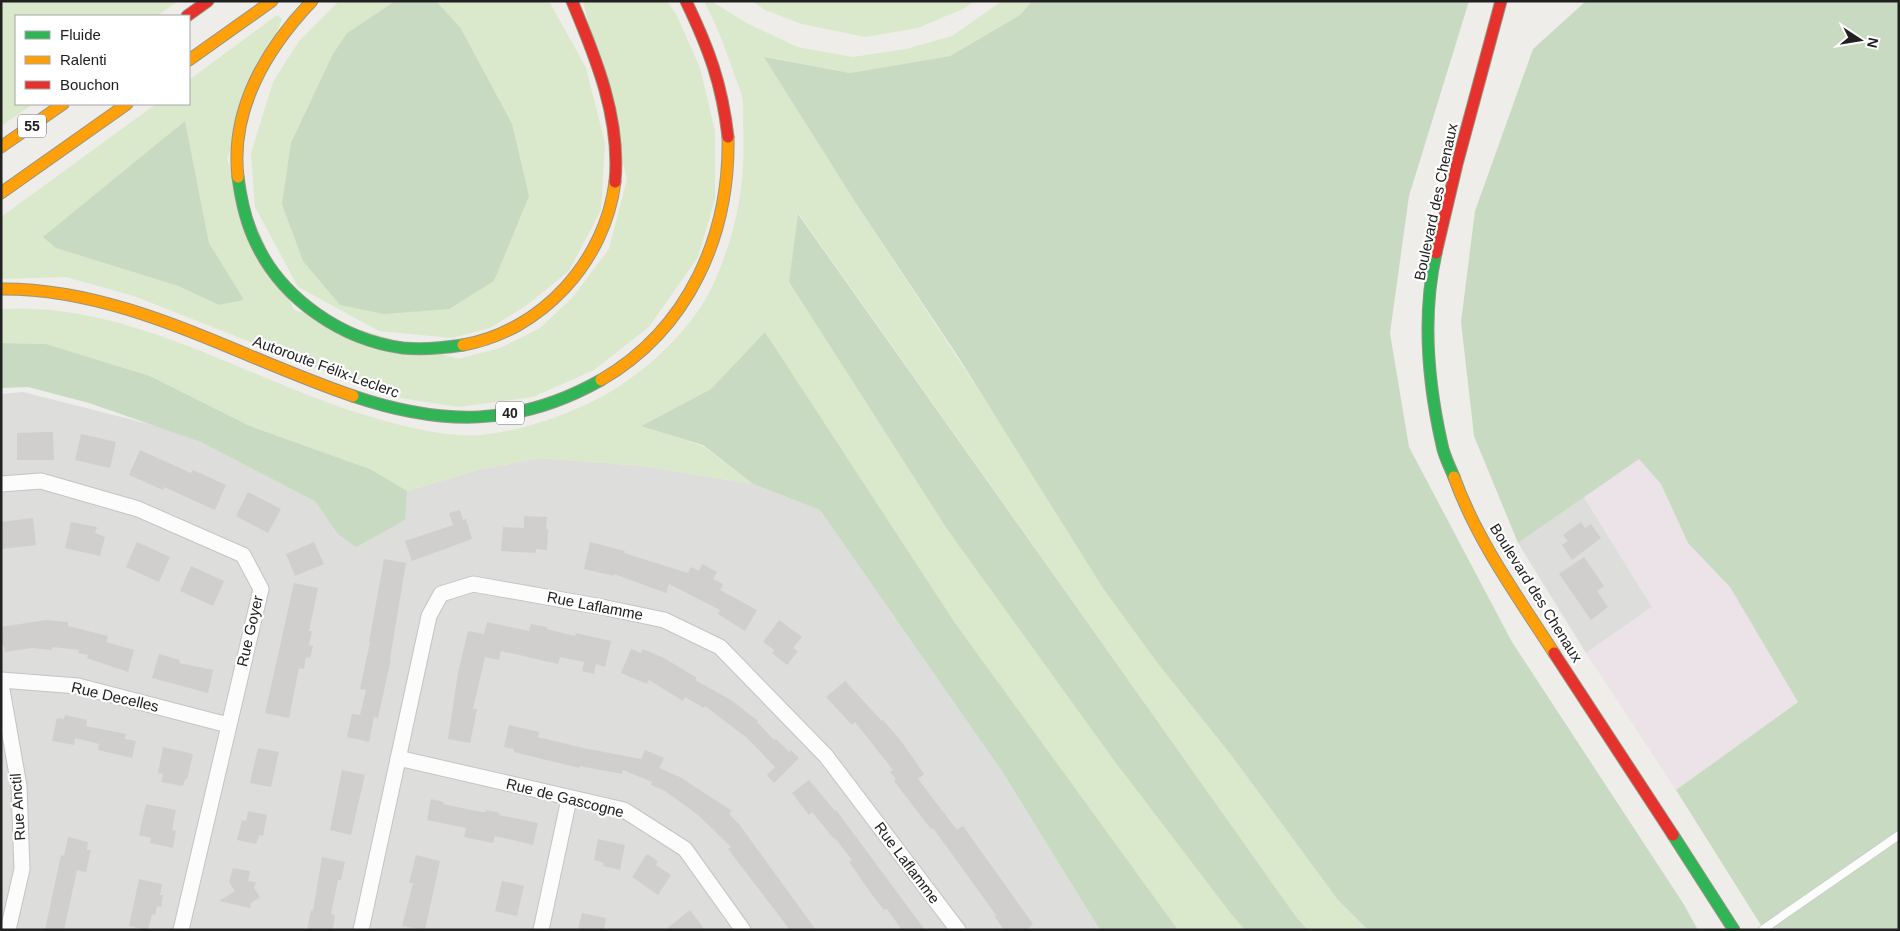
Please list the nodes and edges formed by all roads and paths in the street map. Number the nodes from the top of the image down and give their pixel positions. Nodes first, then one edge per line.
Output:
1 (208, 1) edge
2 (272, 1) edge
3 (312, 1) edge
4 (572, 1) edge
5 (686, 1) edge
6 (1501, 1) edge
7 (188, 15) edge
8 (190, 59) edge
9 (62, 105) edge
10 (127, 105) edge
11 (1, 148) edge
12 (1, 193) edge
13 (1, 289) edge
14 (1, 484) edge
15 (1, 680) edge
16 (1, 684) edge
17 (228, 725) junction
18 (398, 758) junction
19 (569, 799) junction
20 (1899, 835) edge
21 (8, 930) edge
22 (181, 930) edge
23 (361, 930) edge
24 (541, 930) edge
25 (743, 930) edge
26 (958, 930) edge
27 (1734, 930) edge
28 (1762, 930) edge

1 - 7 main road
2 - 8 main road
3 - 4 main road
5 - 13 main road, Autoroute Félix-Leclerc / 40
6 - 27 main road, Boulevard des Chenaux
9 - 11 main road, 55
10 - 12 main road
14 - 17 street, Rue Goyer
15 - 17 street, Rue Decelles
16 - 21 street, Rue Anctil
17 - 22 street, Rue Goyer
18 - 19 street, Rue de Gascogne
18 - 23 street, Rue Laflamme
18 - 26 street, Rue Laflamme
19 - 24 street
19 - 25 street, Rue de Gascogne
20 - 28 lane

